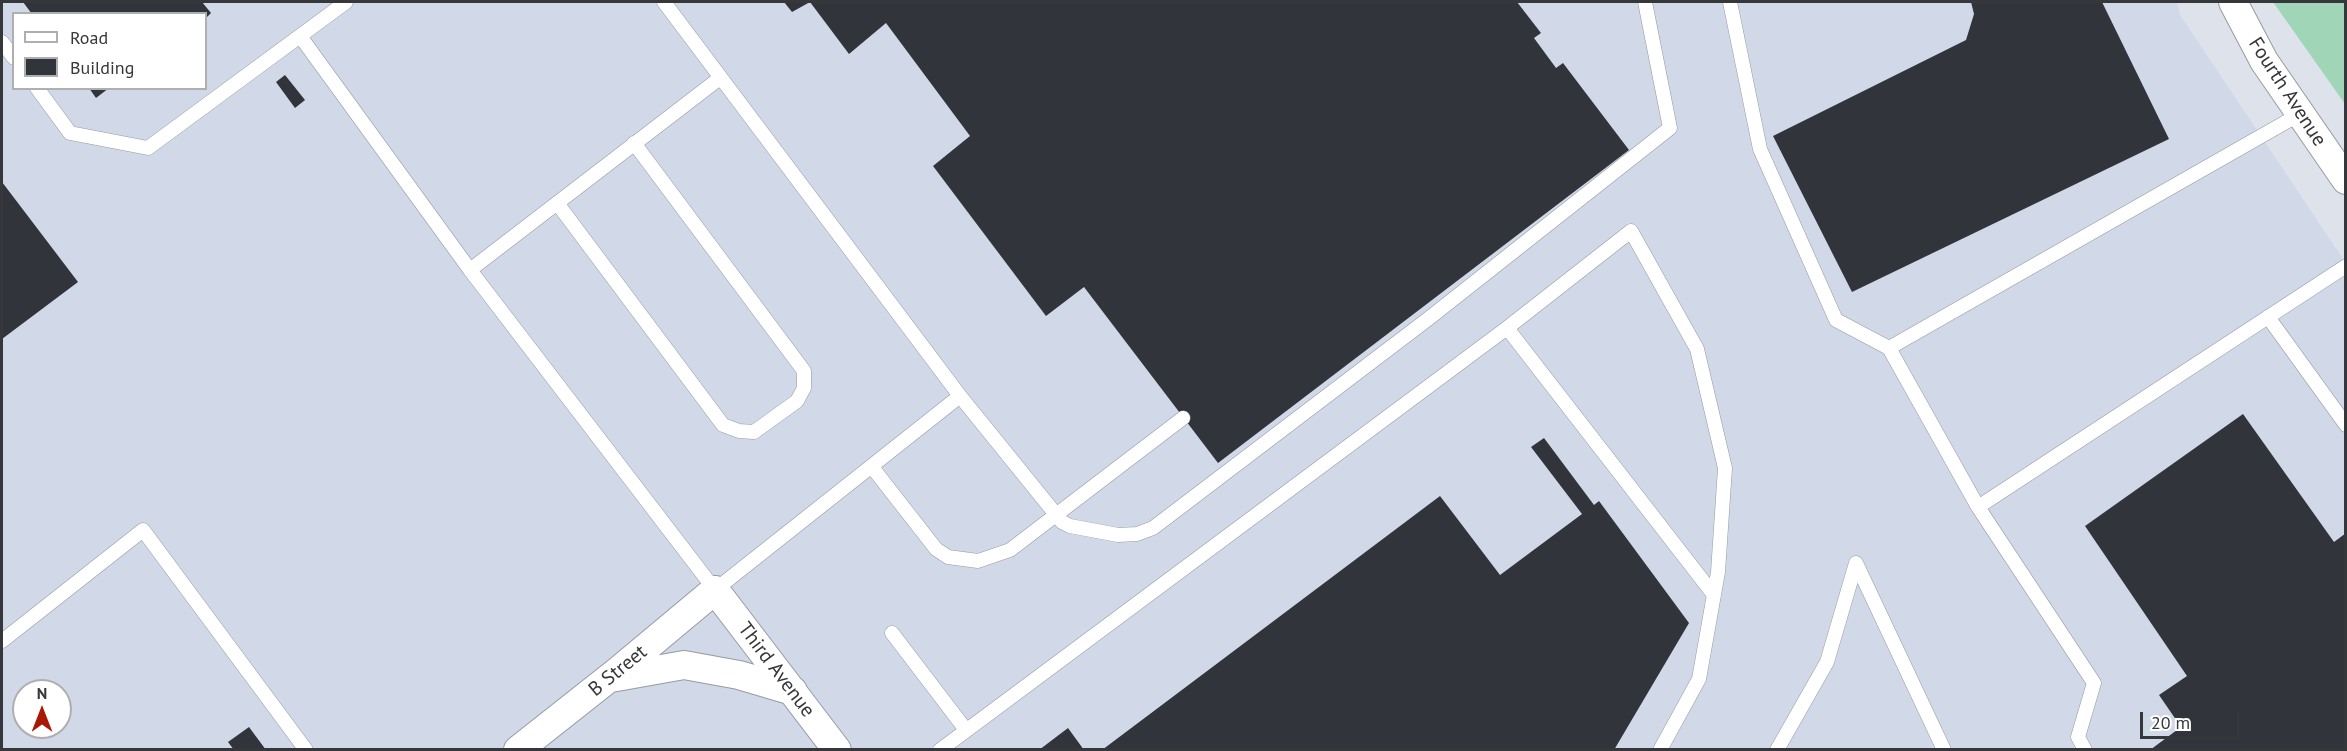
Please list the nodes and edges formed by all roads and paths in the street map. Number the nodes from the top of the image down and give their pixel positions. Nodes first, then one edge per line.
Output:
1 (346, 2) edge
2 (664, 2) edge
3 (1645, 2) edge
4 (1730, 2) edge
5 (2233, 2) edge
6 (300, 36) junction
7 (2, 42) edge
8 (12, 55) edge
9 (720, 78) junction
10 (38, 90) edge
11 (2300, 114) junction
12 (634, 143) junction
13 (2346, 180) edge
14 (556, 203) junction
15 (2346, 266) edge
16 (470, 270) junction
17 (2268, 316) junction
18 (1507, 328) junction
19 (1888, 348) junction
20 (960, 396) junction
21 (1183, 418) dead end
22 (2346, 425) edge
23 (872, 467) junction
24 (1978, 507) junction
25 (1056, 517) junction
26 (715, 590) junction
27 (1714, 595) junction
28 (892, 633) dead end
29 (2, 641) edge
30 (609, 678) junction
31 (793, 691) junction
32 (966, 730) junction
33 (306, 750) edge
34 (518, 750) edge
35 (837, 750) edge
36 (940, 750) edge
37 (1660, 750) edge
38 (1777, 750) edge
39 (1944, 750) edge
40 (2085, 750) edge

1 - 6 lane
2 - 9 lane
3 - 25 lane
4 - 19 lane
5 - 11 street, Fourth Avenue
6 - 10 lane
6 - 16 lane
7 - 8 lane
9 - 12 lane
9 - 20 lane
11 - 13 street, Fourth Avenue
11 - 19 lane
12 - 14 lane
12 - 14 lane
14 - 16 lane
15 - 17 lane
16 - 26 lane
17 - 22 lane
17 - 24 lane
18 - 27 lane
18 - 27 lane
18 - 32 lane
19 - 24 lane
20 - 23 lane
20 - 25 lane
21 - 25 lane
23 - 25 lane
23 - 26 lane
24 - 40 lane
26 - 30 street, B Street
26 - 31 street, Third Avenue
27 - 37 lane
28 - 32 lane
29 - 33 lane
30 - 31 street
30 - 34 street, B Street
31 - 35 street, Third Avenue
32 - 36 lane
38 - 39 lane

